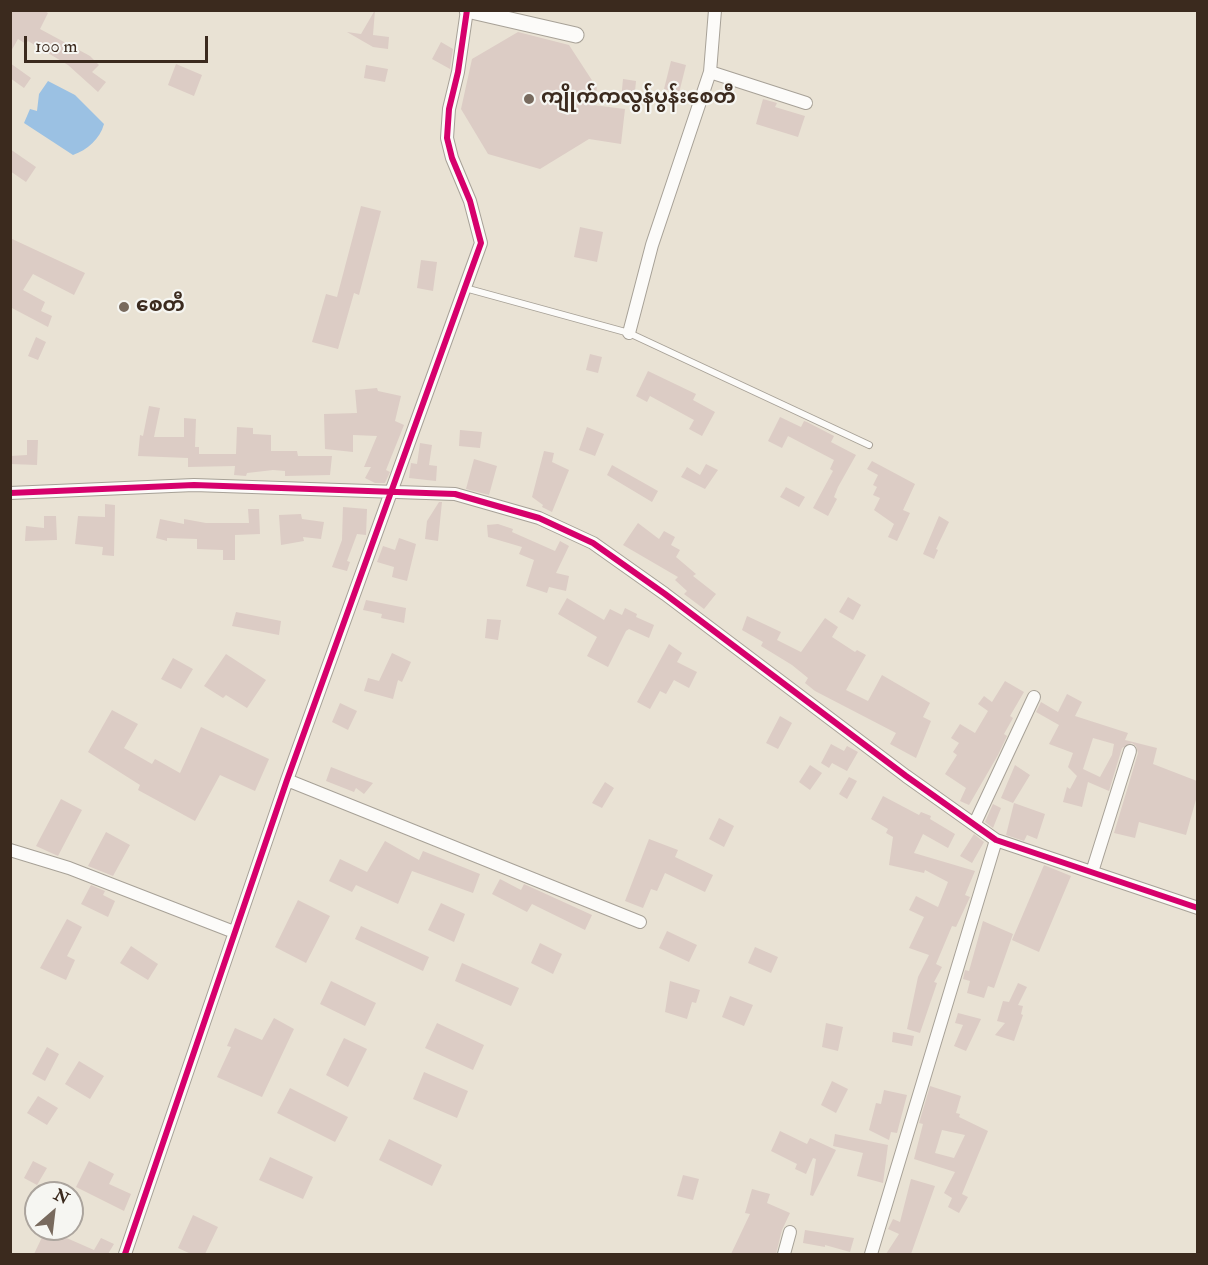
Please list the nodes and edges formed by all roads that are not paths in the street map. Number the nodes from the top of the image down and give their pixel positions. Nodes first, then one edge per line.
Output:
1 (467, 10) edge
2 (715, 10) edge
3 (576, 35) dead end
4 (710, 72) junction
5 (806, 104) dead end
6 (464, 288) junction
7 (629, 333) junction
8 (869, 445) dead end
9 (389, 492) junction
10 (10, 493) edge
11 (1034, 697) dead end
12 (1130, 751) dead end
13 (287, 780) junction
14 (975, 823) junction
15 (996, 840) junction
16 (10, 850) edge
17 (1092, 872) junction
18 (1197, 908) edge
19 (640, 922) dead end
20 (234, 932) junction
21 (790, 1232) dead end
22 (125, 1254) edge
23 (784, 1254) edge
24 (871, 1254) edge

1 - 3 street
1 - 6 street
2 - 4 street
4 - 5 street
4 - 7 street
6 - 7 lane
6 - 9 street
7 - 8 lane
9 - 10 street
9 - 13 street
9 - 14 street
11 - 14 street
12 - 17 street
13 - 19 street
13 - 20 street
14 - 15 street
15 - 17 street
15 - 24 street
16 - 20 street
17 - 18 street
20 - 22 street
21 - 23 street

